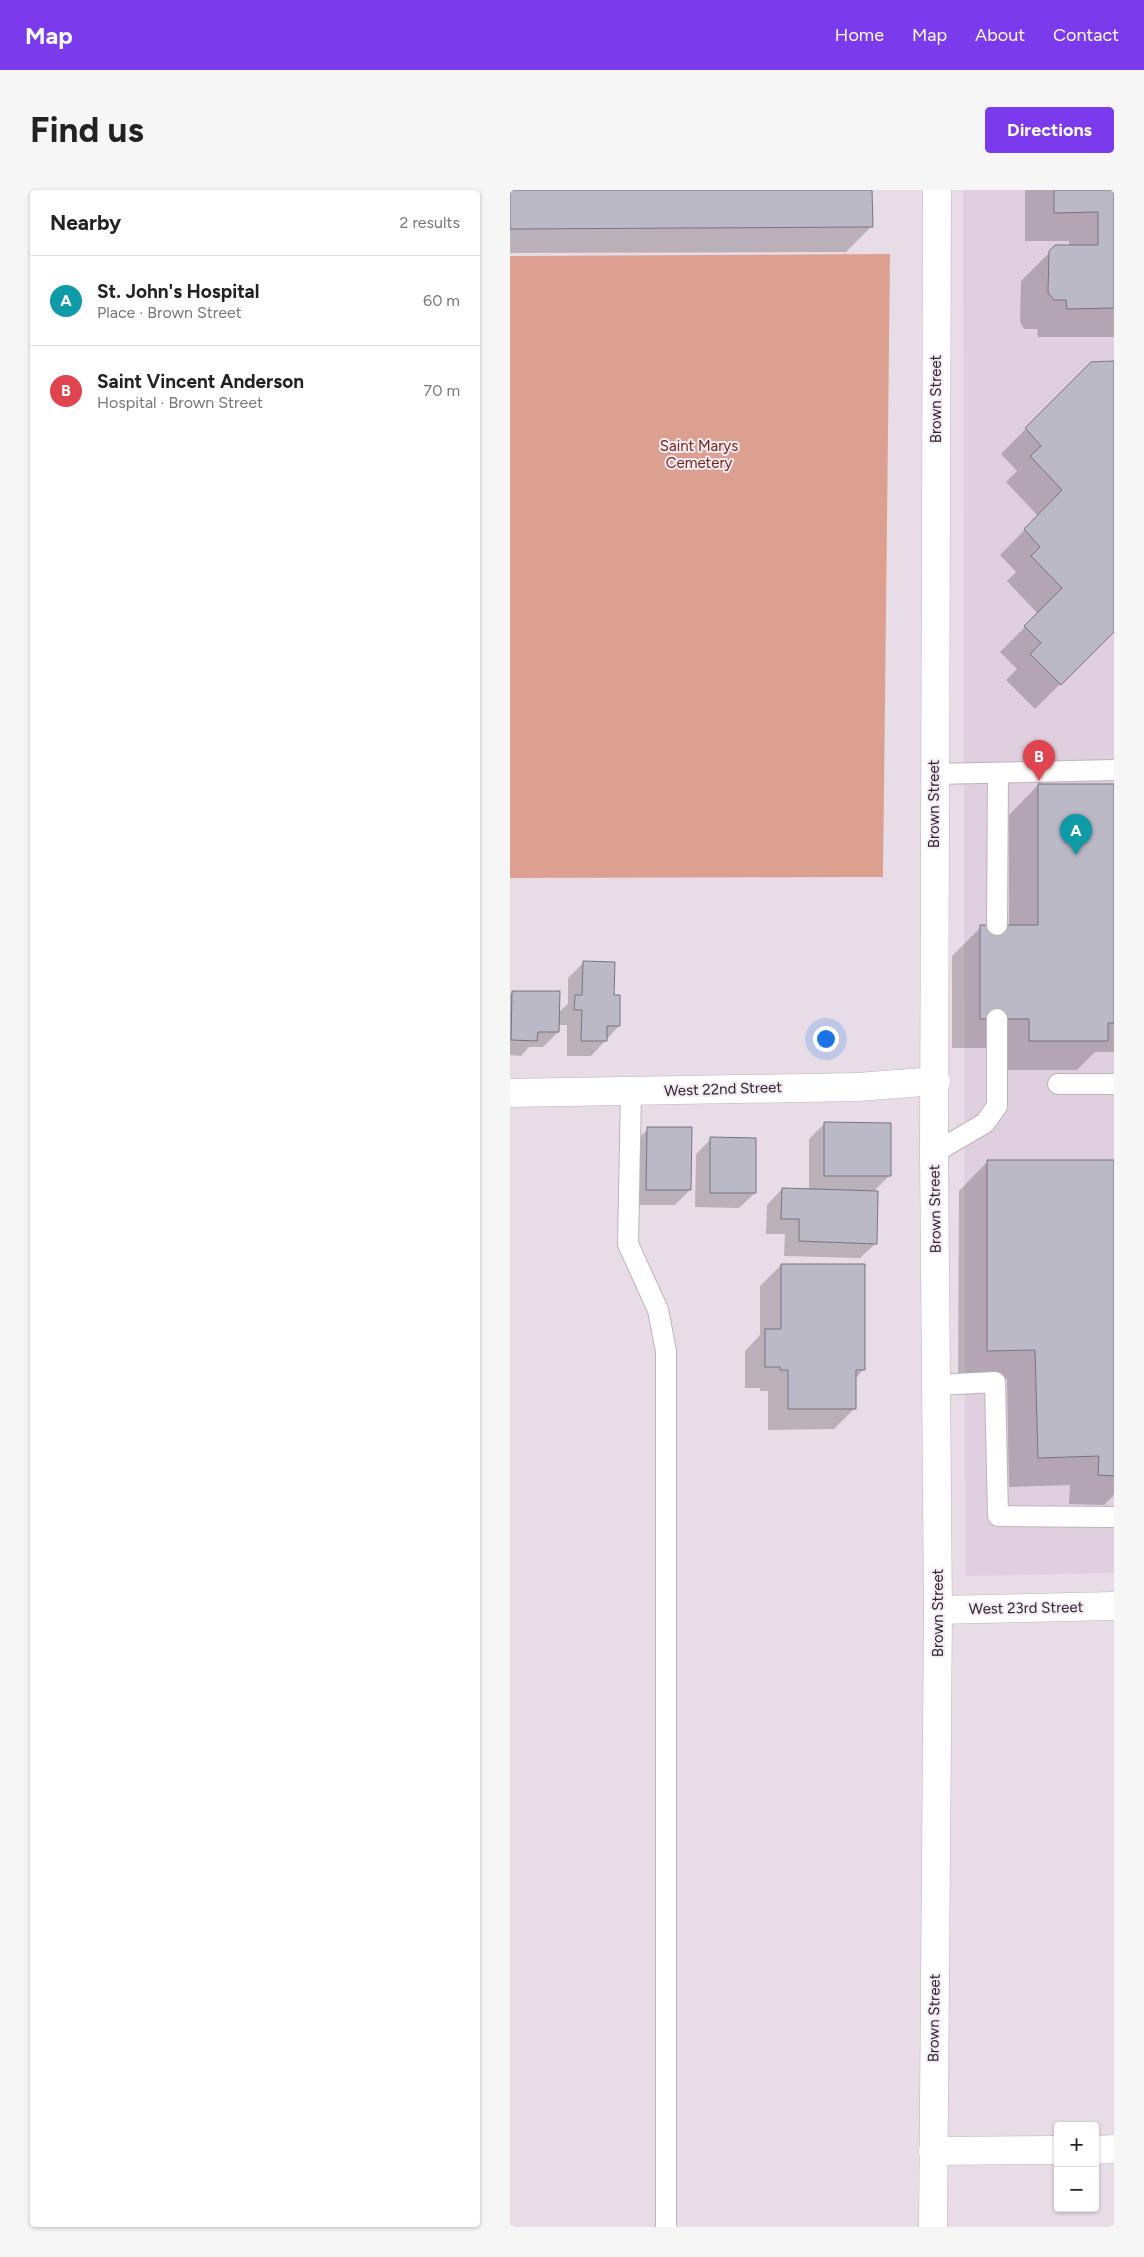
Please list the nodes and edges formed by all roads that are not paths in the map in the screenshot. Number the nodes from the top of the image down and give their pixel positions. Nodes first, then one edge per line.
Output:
1 (937, 190) edge
2 (1114, 770) edge
3 (998, 773) junction
4 (934, 774) junction
5 (997, 925) dead end
6 (997, 1019) dead end
7 (936, 1081) junction
8 (1058, 1084) dead end
9 (1114, 1084) edge
10 (631, 1092) junction
11 (510, 1093) edge
12 (934, 1153) junction
13 (937, 1385) junction
14 (1114, 1517) edge
15 (1114, 1606) edge
16 (938, 1610) junction
17 (1114, 2149) edge
18 (1054, 2150) edge
19 (1099, 2150) edge
20 (933, 2151) junction
21 (666, 2227) edge
22 (933, 2227) edge

1 - 4 street, Brown Street
2 - 3 lane
3 - 4 lane
3 - 5 lane
4 - 7 street, Brown Street
6 - 12 lane
7 - 10 street, West 22nd Street
7 - 12 street, Brown Street
8 - 9 lane
10 - 11 street, West 22nd Street
10 - 21 lane
12 - 13 street, Brown Street
13 - 14 lane
13 - 16 street, Brown Street
15 - 16 street, West 23rd Street
16 - 20 street, Brown Street
17 - 19 street
18 - 20 street
20 - 22 street, Brown Street

